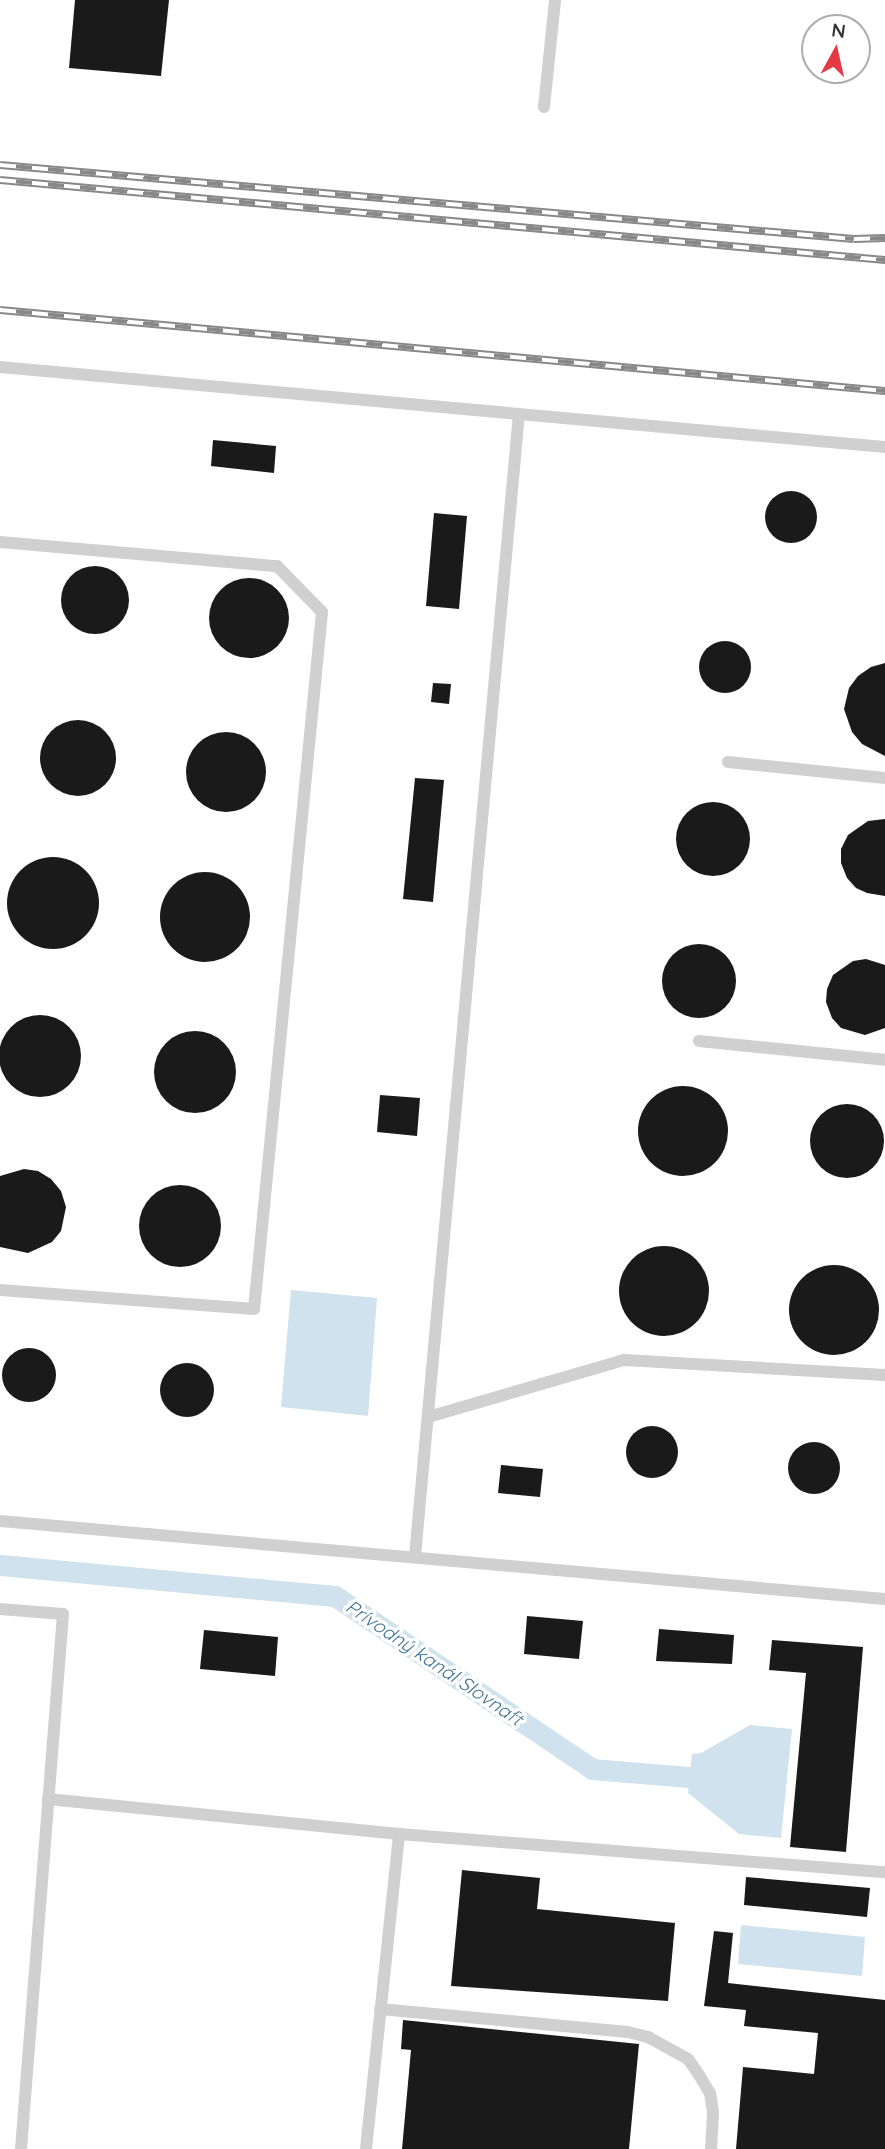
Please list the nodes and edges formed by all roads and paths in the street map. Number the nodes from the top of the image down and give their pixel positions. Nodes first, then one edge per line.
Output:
1 (555, 0) edge
2 (544, 107) dead end
3 (0, 367) edge
4 (519, 414) junction
5 (885, 447) edge
6 (0, 542) edge
7 (728, 762) dead end
8 (885, 778) edge
9 (699, 1041) dead end
10 (885, 1060) edge
11 (0, 1290) edge
12 (885, 1375) edge
13 (428, 1417) junction
14 (0, 1521) edge
15 (415, 1556) junction
16 (885, 1598) edge
17 (0, 1609) edge
18 (48, 1799) junction
19 (399, 1834) junction
20 (885, 1872) edge
21 (380, 2009) junction
22 (21, 2149) edge
23 (366, 2149) edge
24 (711, 2149) edge

1 - 2 lane
3 - 4 lane
4 - 5 lane
4 - 13 lane
6 - 11 lane
7 - 8 lane
9 - 10 lane
12 - 13 lane
13 - 15 lane
14 - 15 lane
15 - 16 lane
17 - 18 lane
18 - 19 lane
18 - 22 lane
19 - 20 lane
19 - 21 lane
21 - 23 lane
21 - 24 lane

